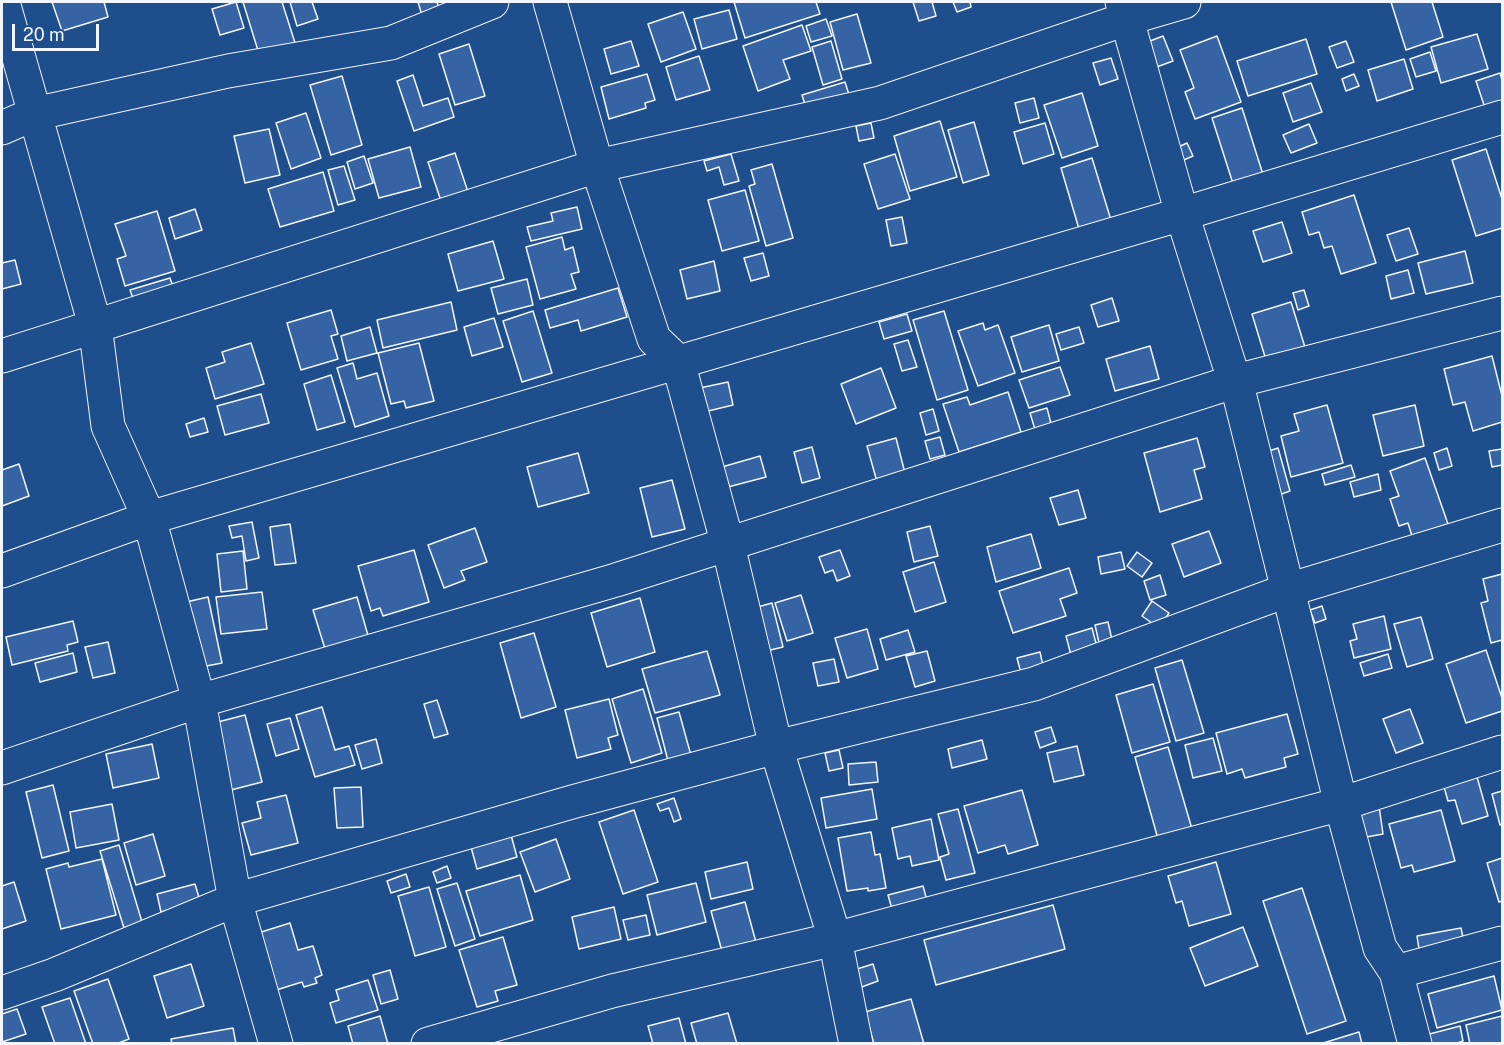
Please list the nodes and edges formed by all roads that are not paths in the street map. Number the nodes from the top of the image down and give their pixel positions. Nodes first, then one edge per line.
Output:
1 (3, 2) edge
2 (492, 2) edge
3 (550, 2) edge
4 (1184, 2) edge
5 (1124, 10) edge
6 (34, 114) junction
7 (1503, 117) edge
8 (2, 128) edge
9 (597, 166) junction
10 (1182, 214) junction
11 (1503, 313) edge
12 (95, 325) junction
13 (2, 356) edge
14 (678, 362) junction
15 (1236, 381) junction
16 (149, 518) junction
17 (1503, 525) edge
18 (728, 545) junction
19 (2, 571) edge
20 (1288, 590) junction
21 (199, 701) junction
22 (776, 747) junction
23 (1503, 752) edge
24 (2, 768) edge
25 (1341, 804) junction
26 (235, 900) junction
27 (835, 939) junction
28 (1503, 943) edge
29 (1396, 972) junction
30 (2, 993) edge
31 (276, 1044) edge
32 (428, 1044) edge
33 (856, 1044) edge
34 (1415, 1044) edge

1 - 6 street
2 - 6 street
3 - 9 street
4 - 5 street
5 - 9 street
5 - 10 street
6 - 8 street
6 - 12 street
7 - 10 street
9 - 12 street
9 - 14 street
10 - 14 street
10 - 15 street
11 - 15 street
12 - 13 street
12 - 16 street
14 - 16 street
14 - 18 street
15 - 18 street
15 - 20 street
16 - 19 street
16 - 21 street
17 - 20 street
18 - 21 street
18 - 22 street
20 - 22 street
20 - 25 street
21 - 24 street
21 - 26 street
22 - 26 street
22 - 27 street
23 - 25 street
25 - 27 street
25 - 29 street
26 - 30 street
26 - 31 street
27 - 32 street
27 - 33 street
28 - 29 street
29 - 34 street

